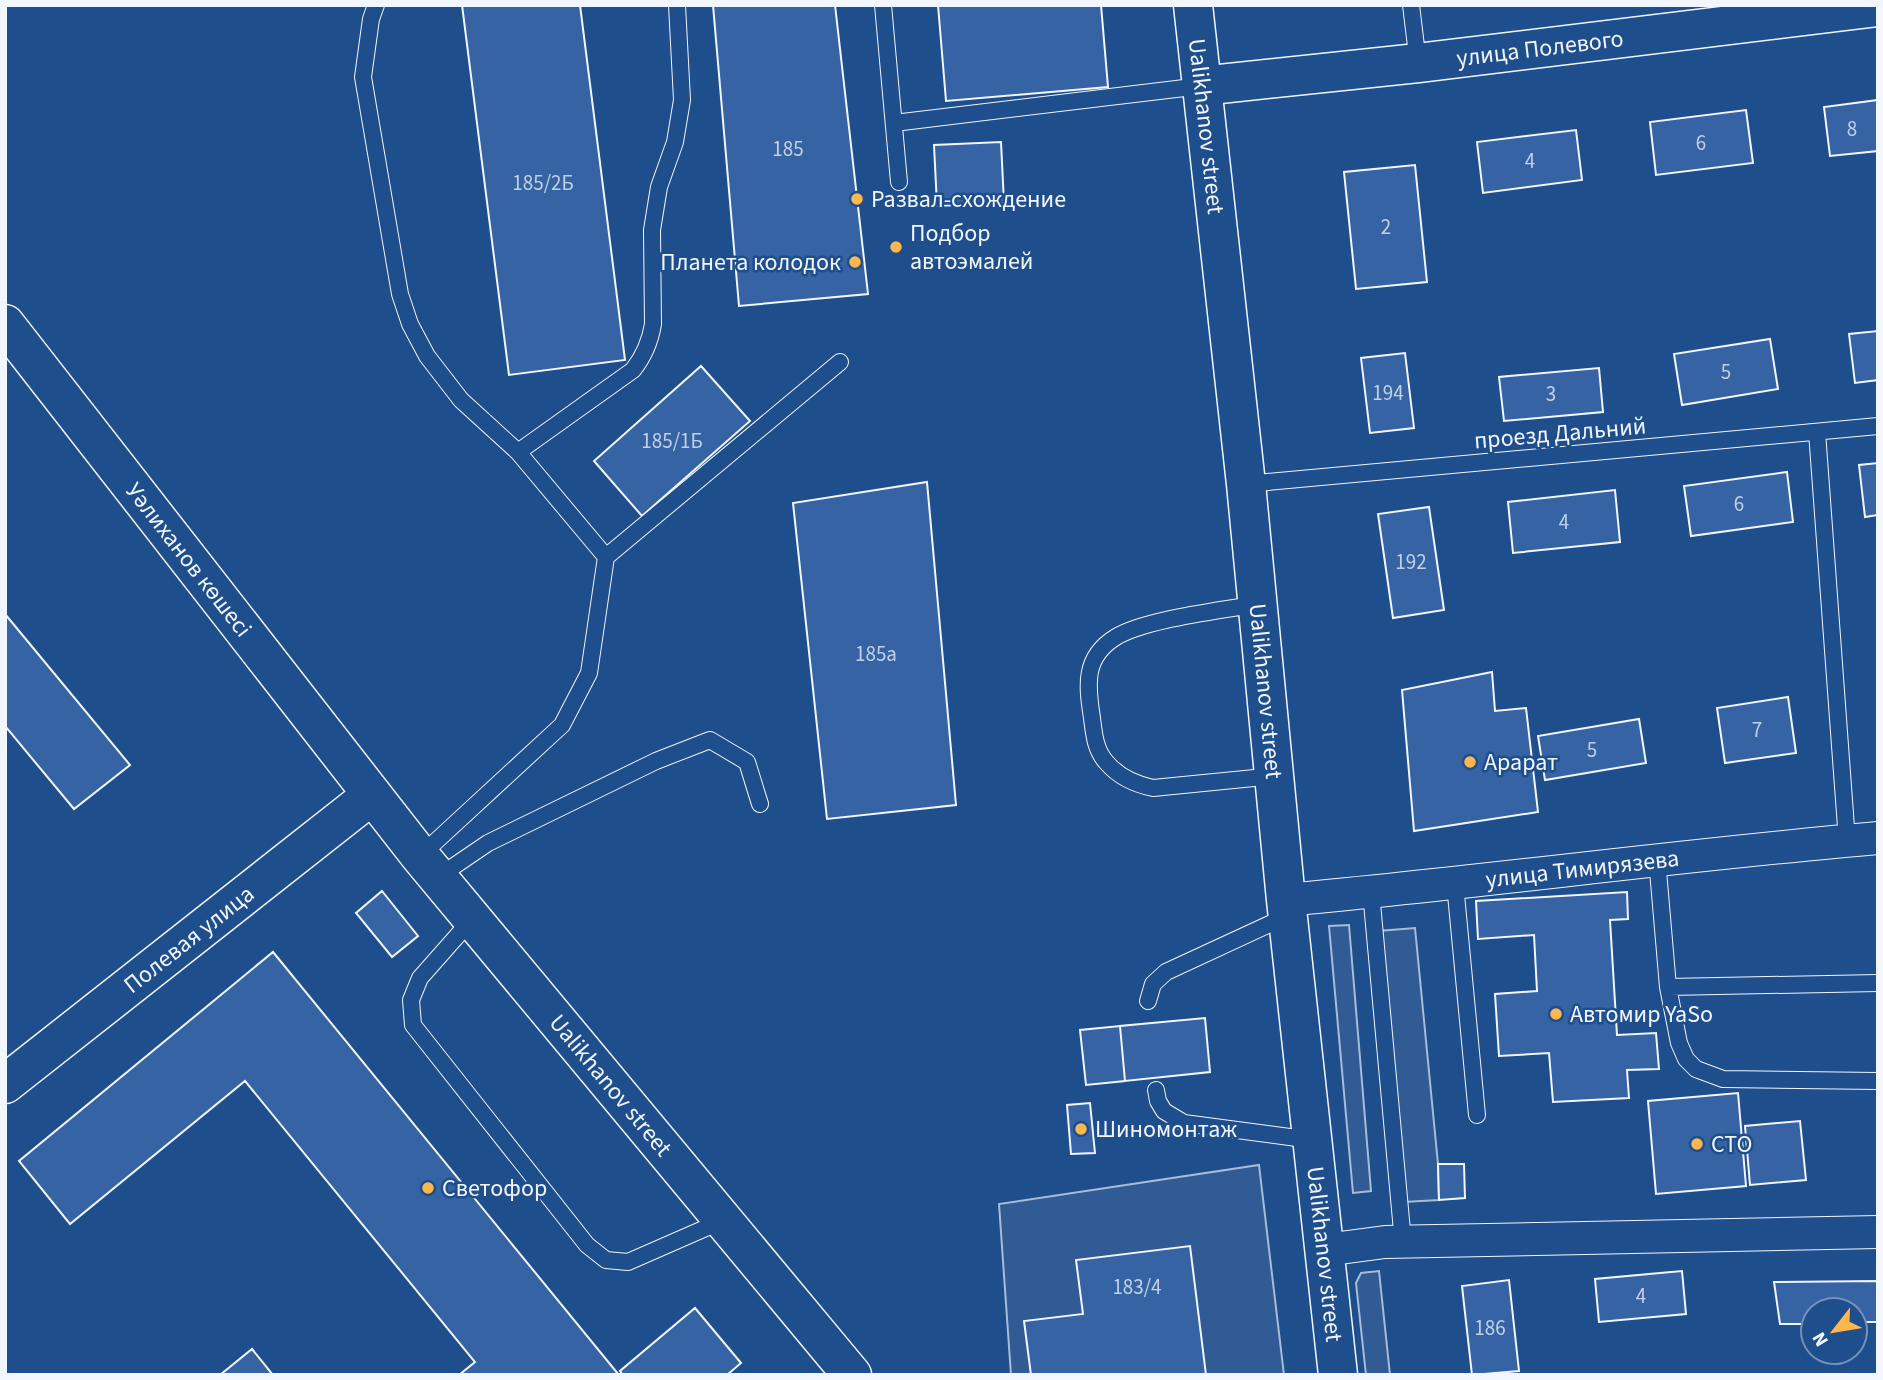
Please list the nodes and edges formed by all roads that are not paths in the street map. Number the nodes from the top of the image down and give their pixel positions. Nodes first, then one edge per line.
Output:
1 (376, 5) edge
2 (677, 5) edge
3 (883, 5) edge
4 (1193, 5) edge
5 (1411, 5) edge
6 (1878, 7) edge
7 (1418, 62) junction
8 (1201, 86) junction
9 (894, 123) junction
10 (899, 182) dead end
11 (5, 324) edge
12 (840, 362) dead end
13 (1878, 426) edge
14 (1817, 432) junction
15 (518, 452) junction
16 (1245, 484) junction
17 (607, 557) junction
18 (1257, 604) junction
19 (1274, 776) junction
20 (372, 795) junction
21 (760, 804) dead end
22 (1863, 839) edge
23 (1657, 859) junction
24 (429, 866) junction
25 (1455, 884) junction
26 (1371, 892) junction
27 (1287, 908) junction
28 (473, 918) junction
29 (1878, 983) edge
30 (1668, 987) junction
31 (1148, 1001) dead end
32 (1878, 1081) edge
33 (5, 1084) edge
34 (1156, 1090) dead end
35 (1477, 1115) dead end
36 (1312, 1140) junction
37 (724, 1220) junction
38 (1878, 1232) edge
39 (1403, 1242) junction
40 (1325, 1250) junction
41 (852, 1375) edge
42 (1338, 1375) edge

1 - 15 lane
2 - 15 lane
3 - 9 lane
4 - 8 main road, Ualikhanov street
5 - 7 lane
6 - 7 main road, улица Полевого
7 - 8 main road, улица Полевого
8 - 9 lane
8 - 16 main road, Ualikhanov street
9 - 10 lane
11 - 20 main road, Уәлиханов көшесі
12 - 17 lane
13 - 14 lane, проезд Дальний
14 - 16 lane, проезд Дальний
14 - 22 lane
15 - 17 lane
16 - 18 main road, Ualikhanov street
17 - 24 lane
18 - 19 main road, Ualikhanov street
18 - 19 lane
19 - 27 main road, Ualikhanov street
20 - 24 main road, Ualikhanov street
20 - 33 main road, Полевая улица
21 - 24 lane
22 - 23 street, улица Тимирязева
23 - 25 street, улица Тимирязева
23 - 30 lane
24 - 28 main road, Ualikhanov street
25 - 26 street, улица Тимирязева
25 - 35 lane
26 - 27 street, улица Тимирязева
26 - 39 lane
27 - 31 lane
27 - 36 main road, Ualikhanov street
28 - 37 main road, Ualikhanov street
28 - 37 lane
29 - 30 lane
30 - 32 lane
34 - 36 lane
36 - 40 main road, Ualikhanov street
37 - 41 main road, Ualikhanov street
38 - 39 street
39 - 40 street
40 - 42 main road, Ualikhanov street

